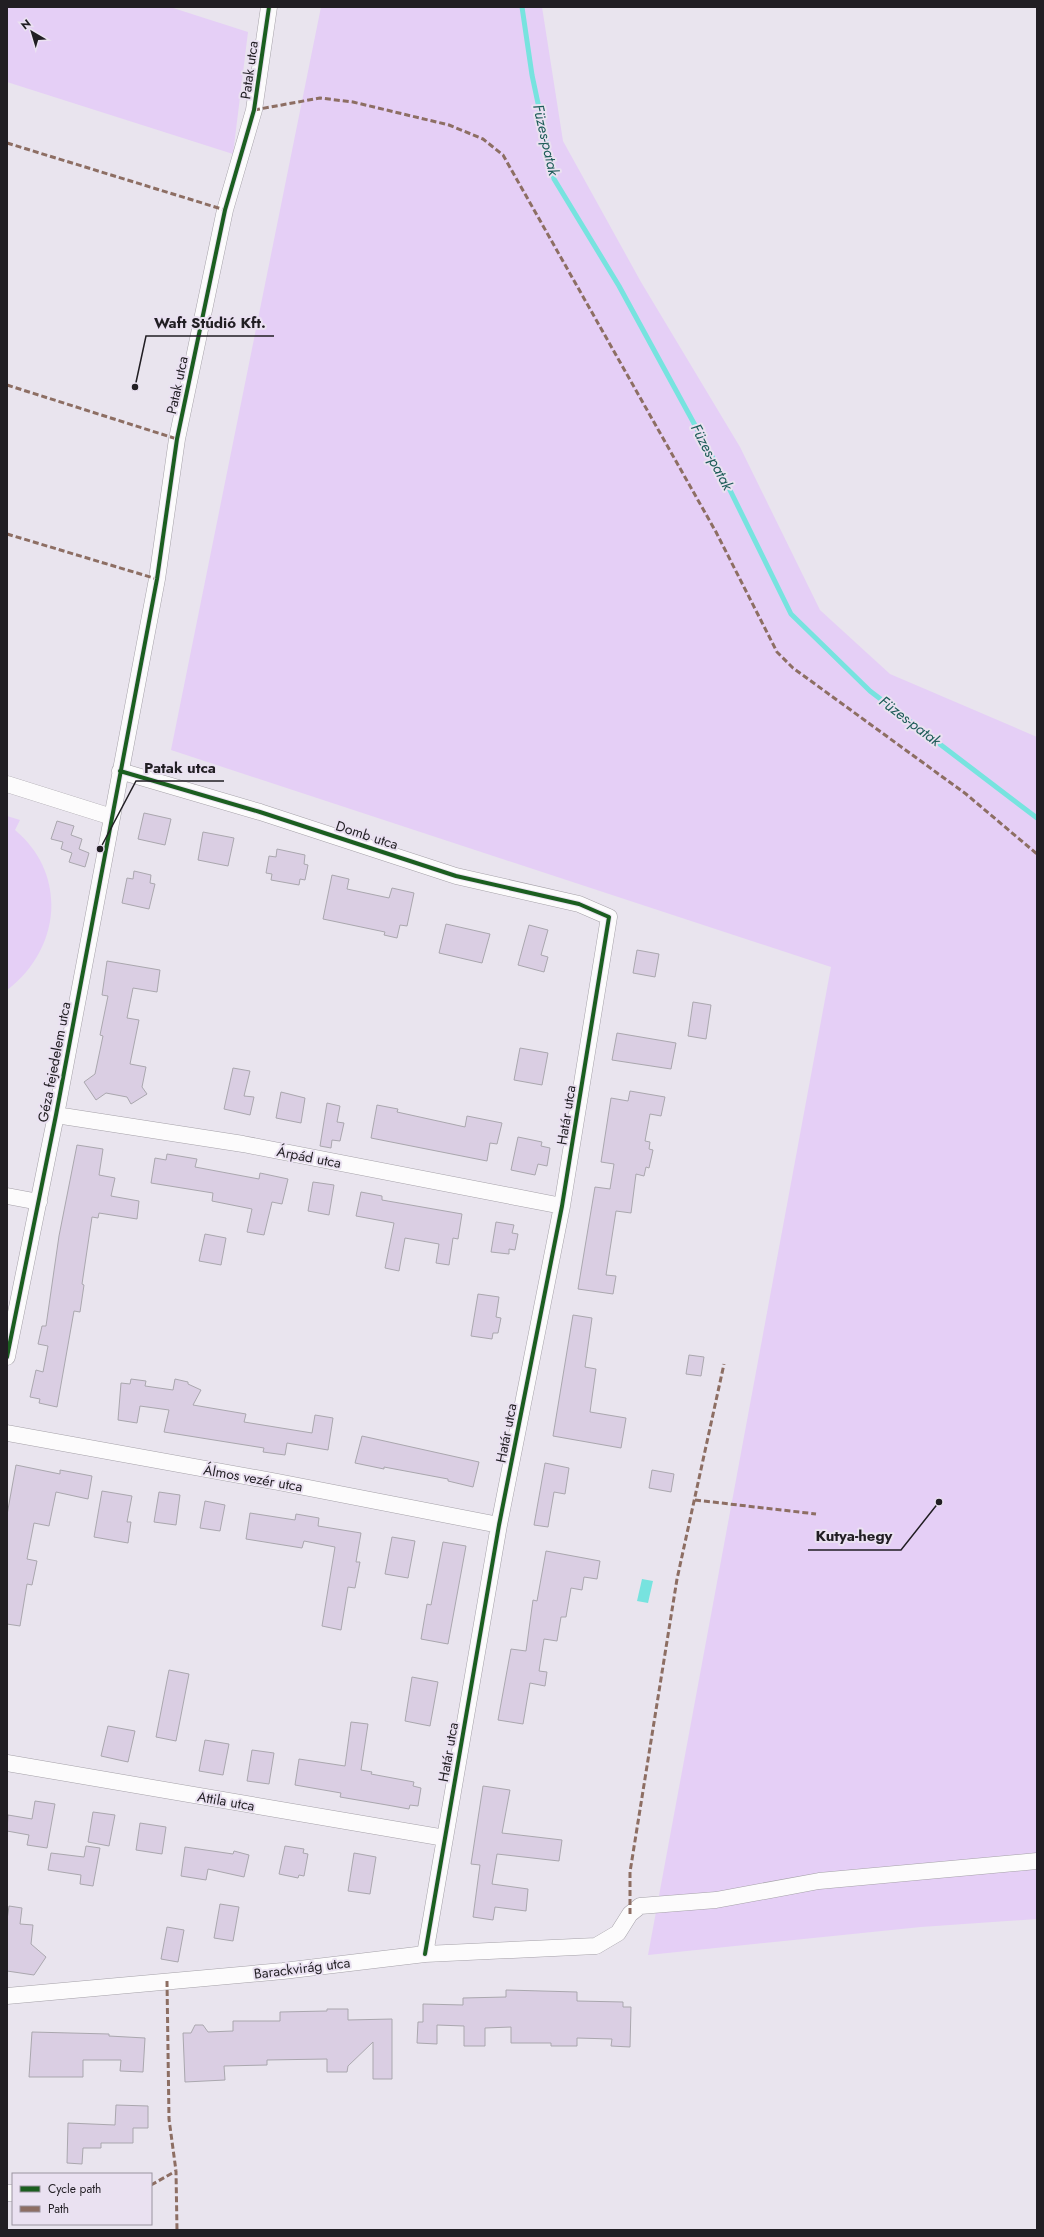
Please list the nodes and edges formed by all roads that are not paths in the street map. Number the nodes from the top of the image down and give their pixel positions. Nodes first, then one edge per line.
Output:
1 (269, 7) edge
2 (120, 771) junction
3 (7, 784) edge
4 (112, 816) junction
5 (609, 917) joint
6 (56, 1115) junction
7 (7, 1196) edge
8 (39, 1202) junction
9 (562, 1206) junction
10 (7, 1357) edge
11 (7, 1433) edge
12 (499, 1525) junction
13 (7, 1763) edge
14 (444, 1838) junction
15 (1037, 1861) edge
16 (425, 1954) junction
17 (7, 1996) edge

1 - 2 street, Patak utca
2 - 4 street, Géza fejedelem utca
2 - 5 street, Domb utca
3 - 4 street
4 - 6 street, Géza fejedelem utca
5 - 9 street, Határ utca
6 - 8 street, Géza fejedelem utca
6 - 9 street, Árpád utca
7 - 8 street
8 - 10 street, Géza fejedelem utca
9 - 12 street, Határ utca
11 - 12 street, Álmos vezér utca
12 - 14 street, Határ utca
13 - 14 street, Attila utca
14 - 16 street, Határ utca
15 - 16 street, Barackvirág utca
16 - 17 street, Barackvirág utca

